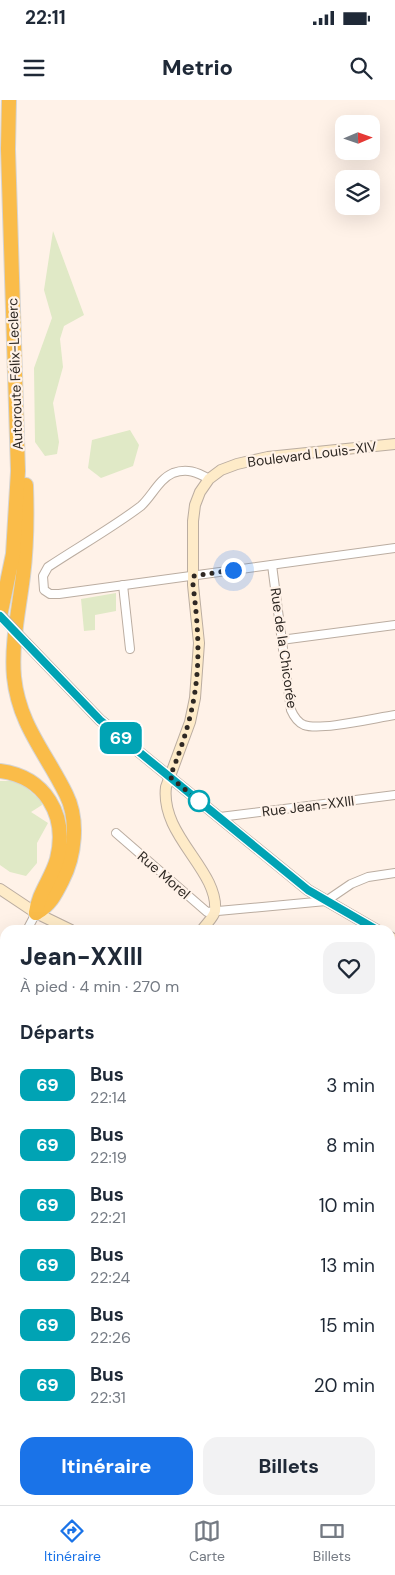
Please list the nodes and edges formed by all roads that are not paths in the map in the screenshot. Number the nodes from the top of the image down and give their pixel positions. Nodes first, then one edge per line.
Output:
1 (10, 100) edge
2 (395, 444) edge
3 (18, 470) junction
4 (209, 479) junction
5 (395, 548) edge
6 (272, 565) junction
7 (194, 576) junction
8 (123, 585) junction
9 (0, 616) edge
10 (395, 625) edge
11 (281, 640) junction
12 (130, 649) dead end
13 (395, 715) edge
14 (0, 771) edge
15 (170, 777) junction
16 (395, 794) edge
17 (220, 817) junction
18 (116, 833) dead end
19 (395, 873) edge
20 (0, 889) edge
21 (326, 901) junction
22 (36, 913) junction
23 (215, 913) junction
24 (30, 925) edge
25 (61, 925) edge
26 (206, 925) edge
27 (368, 925) edge

1 - 3 highway, Autoroute Félix-Leclerc
2 - 4 main road, Boulevard Louis-XIV
3 - 9 highway, Autoroute Félix-Leclerc
3 - 22 highway
4 - 7 main road
4 - 8 street
5 - 6 street
6 - 7 street
6 - 11 street, Rue de la Chicorée
7 - 8 street
7 - 15 main road
8 - 12 street
9 - 15 main road, bridge
10 - 11 street
11 - 13 street, Rue de la Chicorée
14 - 22 highway
15 - 17 main road
15 - 23 main road
16 - 17 street, Rue Jean-XXIII
17 - 21 main road
18 - 23 street, Rue Morel
19 - 21 street
20 - 22 main road
21 - 23 street
21 - 27 main road
22 - 24 street
22 - 25 main road
23 - 26 main road

